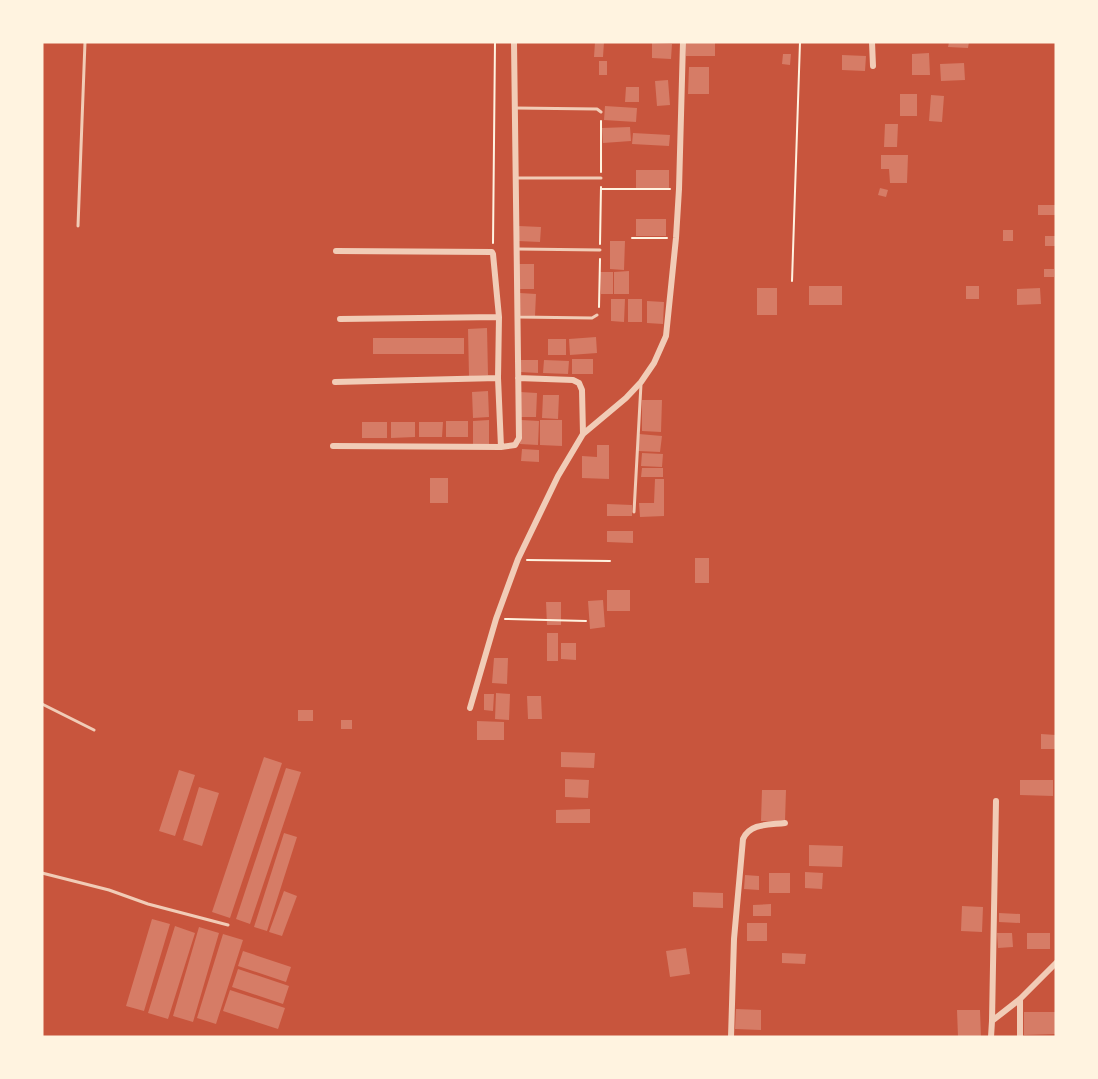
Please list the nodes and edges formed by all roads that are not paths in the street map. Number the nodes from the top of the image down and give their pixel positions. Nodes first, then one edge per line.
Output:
1 (85, 42) edge
2 (514, 42) edge
3 (683, 42) edge
4 (872, 42) edge
5 (873, 66) dead end
6 (515, 108) junction
7 (601, 112) road end
8 (516, 178) junction
9 (601, 178) road end
10 (78, 226) dead end
11 (517, 249) junction
12 (600, 250) road end
13 (336, 251) dead end
14 (597, 315) road end
15 (499, 317) junction
16 (518, 317) junction
17 (340, 319) dead end
18 (498, 378) junction
19 (518, 378) junction
20 (335, 382) dead end
21 (641, 382) junction
22 (583, 434) junction
23 (333, 446) dead end
24 (501, 447) junction
25 (633, 512) dead end
26 (42, 704) edge
27 (470, 708) dead end
28 (94, 730) dead end
29 (996, 801) dead end
30 (785, 823) dead end
31 (42, 873) edge
32 (228, 925) dead end
33 (1056, 963) edge
34 (1020, 999) junction
35 (992, 1020) junction
36 (731, 1037) edge
37 (991, 1037) edge
38 (1020, 1037) edge

1 - 10 lane
2 - 6 street
3 - 21 street
4 - 5 street
6 - 7 lane
6 - 8 street
8 - 9 lane
8 - 11 street
11 - 12 lane
11 - 16 street
13 - 15 street
14 - 16 lane
15 - 17 street
15 - 18 street
16 - 19 street
18 - 20 street
18 - 24 street
19 - 22 street
19 - 24 street
21 - 22 street
21 - 25 lane
22 - 27 street
23 - 24 street
26 - 28 lane
29 - 35 street
30 - 36 street
31 - 32 lane
33 - 34 street
34 - 35 street
34 - 38 street
35 - 37 street

